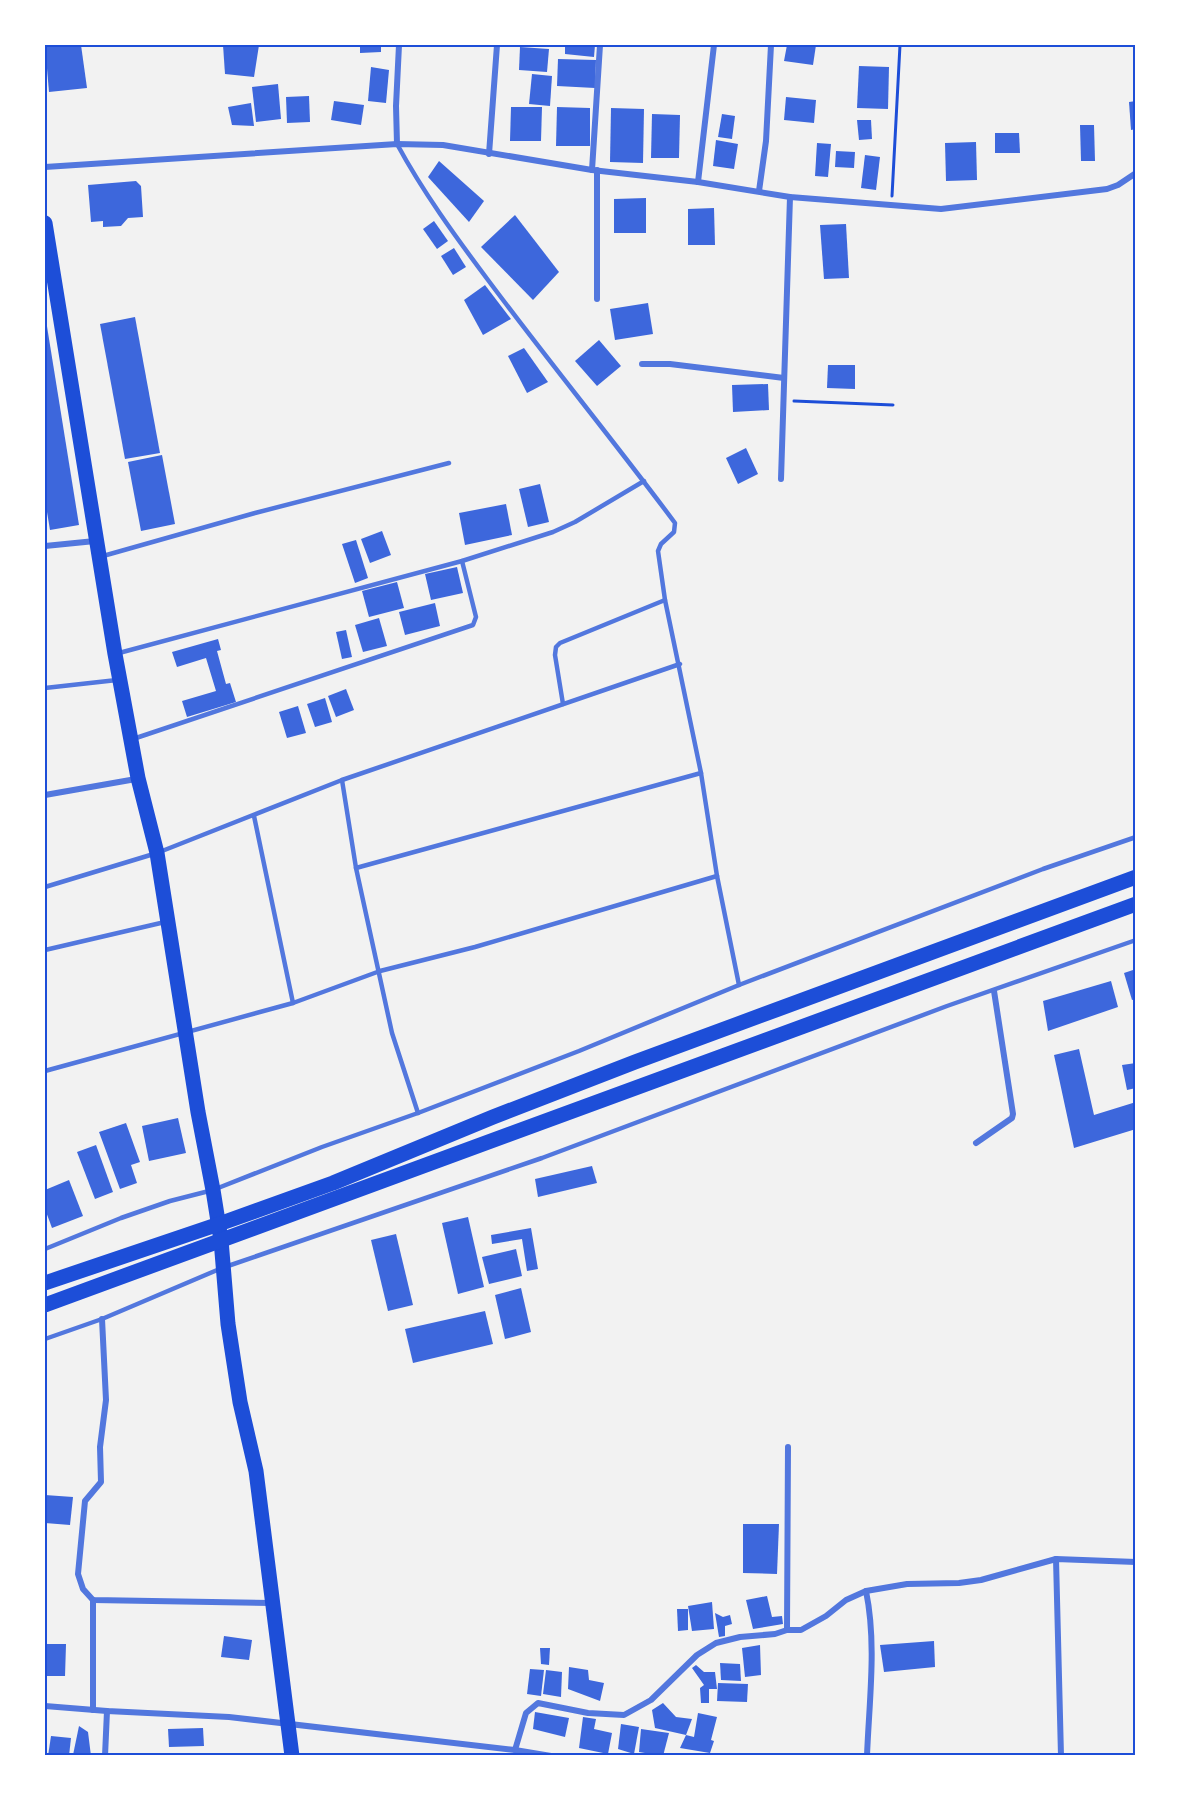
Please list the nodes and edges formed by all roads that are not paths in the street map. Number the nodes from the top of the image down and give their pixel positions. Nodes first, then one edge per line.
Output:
1 (399, 45) edge
2 (497, 45) edge
3 (600, 45) edge
4 (714, 45) edge
5 (771, 45) edge
6 (397, 144) junction
7 (489, 154) junction
8 (45, 167) edge
9 (595, 170) junction
10 (1136, 173) edge
11 (698, 182) junction
12 (759, 191) junction
13 (790, 197) junction
14 (45, 223) edge
15 (597, 299) dead end
16 (642, 364) dead end
17 (784, 378) junction
18 (449, 463) dead end
19 (781, 479) dead end
20 (644, 481) junction
21 (97, 540) junction
22 (45, 546) edge
23 (100, 557) junction
24 (462, 561) junction
25 (665, 600) junction
26 (115, 654) junction
27 (680, 664) junction
28 (119, 679) junction
29 (45, 688) edge
30 (563, 705) junction
31 (131, 740) junction
32 (701, 773) junction
33 (138, 778) junction
34 (342, 780) junction
35 (45, 795) edge
36 (254, 816) junction
37 (1136, 837) edge
38 (158, 853) junction
39 (356, 868) junction
40 (717, 876) junction
41 (1136, 877) edge
42 (45, 887) edge
43 (1136, 904) edge
44 (168, 921) junction
45 (1136, 940) edge
46 (45, 950) edge
47 (380, 970) junction
48 (740, 985) junction
49 (994, 991) junction
50 (293, 1003) junction
51 (186, 1031) junction
52 (45, 1071) edge
53 (418, 1113) junction
54 (976, 1143) dead end
55 (213, 1190) junction
56 (219, 1224) junction
57 (220, 1240) junction
58 (45, 1249) edge
59 (222, 1268) junction
60 (45, 1283) edge
61 (45, 1305) edge
62 (102, 1319) junction
63 (45, 1339) edge
64 (788, 1447) dead end
65 (1056, 1559) junction
66 (1136, 1562) edge
67 (866, 1591) junction
68 (93, 1600) junction
69 (271, 1603) junction
70 (787, 1630) junction
71 (45, 1706) edge
72 (93, 1710) junction
73 (107, 1712) junction
74 (287, 1723) junction
75 (515, 1750) junction
76 (105, 1756) edge
77 (292, 1756) edge
78 (551, 1756) edge
79 (867, 1756) edge
80 (1060, 1756) edge

1 - 6 street
2 - 7 street
3 - 9 street
4 - 11 street
5 - 12 street
6 - 7 street
6 - 8 street
6 - 20 lane
7 - 9 street
9 - 11 street
9 - 15 street
10 - 13 street
11 - 12 street
12 - 13 street
13 - 17 street
14 - 21 main road
16 - 17 street
17 - 19 street
18 - 23 lane
20 - 24 lane
20 - 25 lane
21 - 22 street
21 - 23 main road
23 - 26 main road
24 - 26 lane
24 - 31 lane
25 - 27 lane
25 - 30 lane
26 - 28 main road
27 - 30 lane
27 - 32 lane
28 - 29 lane
28 - 31 main road
30 - 34 lane
31 - 33 main road
32 - 39 lane
32 - 40 lane
33 - 35 street
33 - 38 main road
34 - 36 lane
34 - 39 lane
36 - 38 lane
36 - 50 lane
37 - 48 lane
38 - 42 lane
38 - 44 main road
39 - 47 lane
40 - 47 lane
40 - 48 lane
41 - 56 main road
43 - 57 main road
44 - 46 lane
44 - 51 main road
45 - 49 lane
47 - 50 lane
47 - 53 lane
48 - 53 lane
49 - 54 street
49 - 59 lane
50 - 51 lane
51 - 52 lane
51 - 55 main road
53 - 55 lane
55 - 56 main road
55 - 58 lane
56 - 57 main road
56 - 60 main road
57 - 59 main road
57 - 61 main road
59 - 62 lane
59 - 69 main road
62 - 63 lane
62 - 68 street
64 - 70 street
65 - 66 street
65 - 67 street
65 - 80 street
67 - 70 street
67 - 79 street
68 - 69 street
68 - 72 street
69 - 74 main road
70 - 75 street
71 - 72 street
72 - 73 street
73 - 74 street
73 - 76 street
74 - 75 street
74 - 77 main road
75 - 78 street

